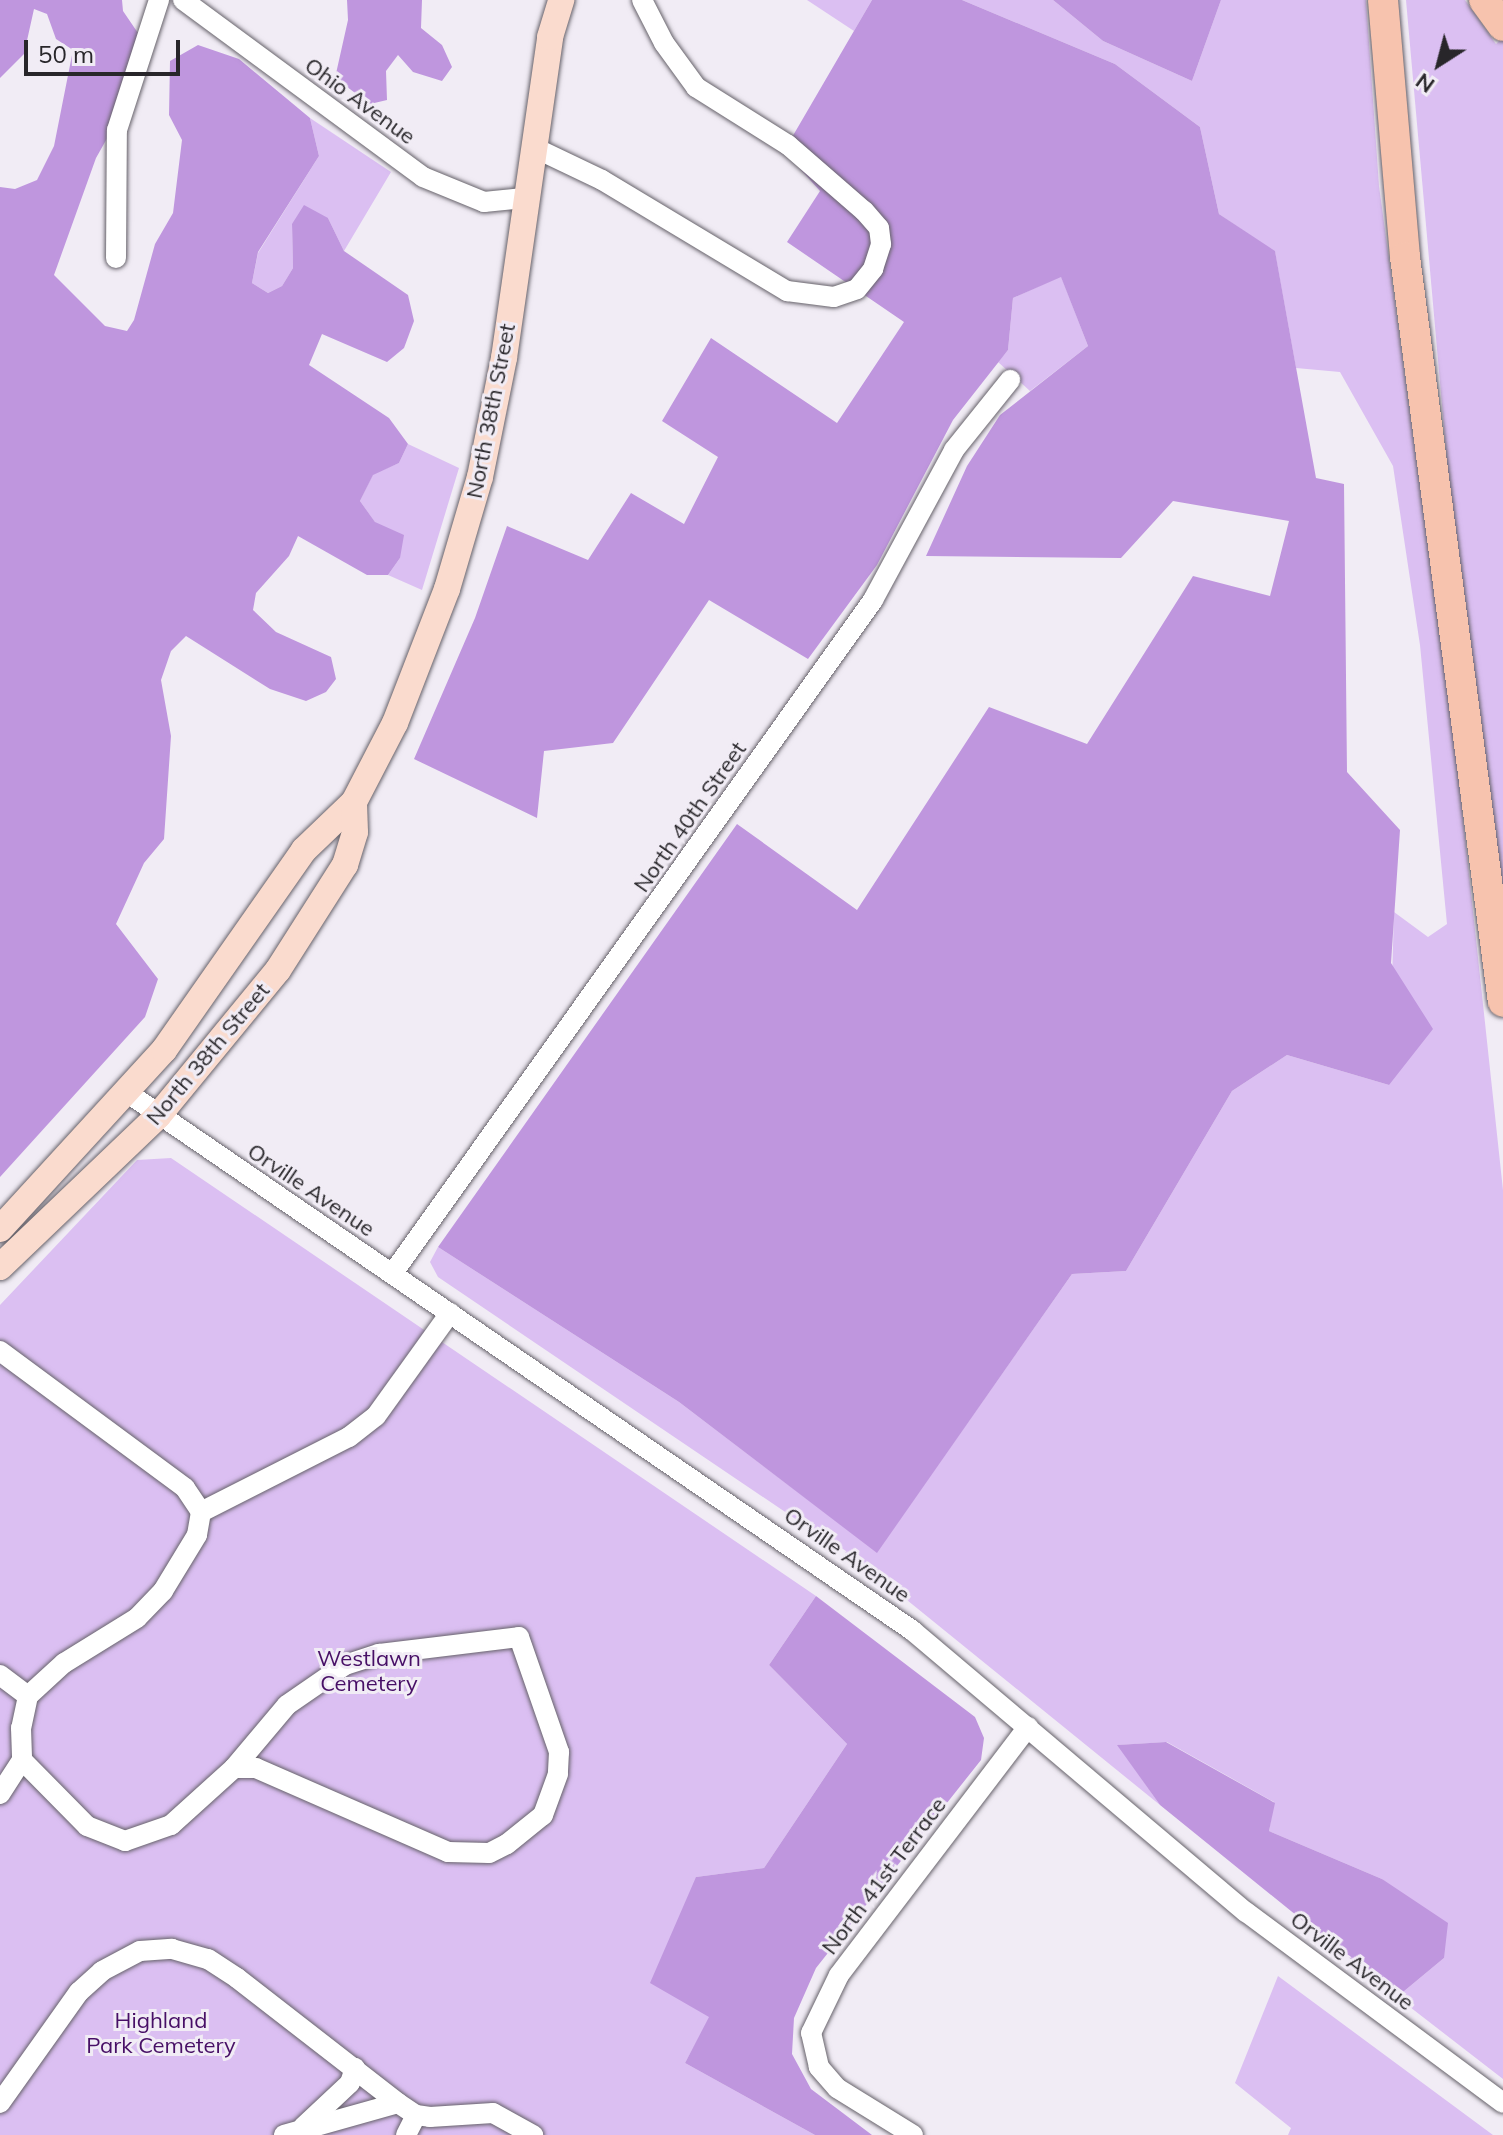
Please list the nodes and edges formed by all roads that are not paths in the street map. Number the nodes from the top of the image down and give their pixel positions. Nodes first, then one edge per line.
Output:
1 (159, 0) edge
2 (183, 0) edge
3 (561, 0) edge
4 (642, 0) edge
5 (1383, 0) edge
6 (1484, 0) edge
7 (1503, 26) edge
8 (533, 147) junction
9 (524, 198) junction
10 (116, 258) dead end
11 (1010, 380) dead end
12 (354, 802) junction
13 (1503, 1002) edge
14 (128, 1093) junction
15 (158, 1116) junction
16 (0, 1229) edge
17 (0, 1267) edge
18 (393, 1273) junction
19 (450, 1313) junction
20 (0, 1351) edge
21 (201, 1512) junction
22 (0, 1675) edge
23 (28, 1696) junction
24 (1028, 1727) junction
25 (22, 1760) junction
26 (234, 1768) junction
27 (0, 1794) edge
28 (355, 2068) junction
29 (0, 2103) edge
30 (398, 2103) junction
31 (1503, 2103) edge
32 (416, 2115) junction
33 (292, 2132) edge
34 (406, 2135) edge
35 (533, 2135) edge
36 (913, 2135) edge

1 - 10 street
2 - 9 street, Ohio Avenue
3 - 8 main road, North 38th Street
4 - 8 street
5 - 13 highway
6 - 7 highway
8 - 9 main road, North 38th Street
9 - 12 main road, North 38th Street
11 - 18 street, North 40th Street
12 - 14 main road, North 38th Street
12 - 15 main road, North 38th Street
14 - 15 street, Orville Avenue
14 - 16 main road, North 38th Street
15 - 17 main road, North 38th Street
15 - 18 street, Orville Avenue
18 - 19 street, Orville Avenue
19 - 21 street
19 - 24 street, Orville Avenue
20 - 21 street
21 - 23 street
22 - 23 street
23 - 25 street
24 - 31 street, Orville Avenue
24 - 36 street, North 41st Terrace
25 - 26 street
25 - 27 street
26 - 26 street
28 - 29 street
28 - 30 street
28 - 33 street
30 - 32 street
30 - 33 street
32 - 34 street
32 - 35 street

